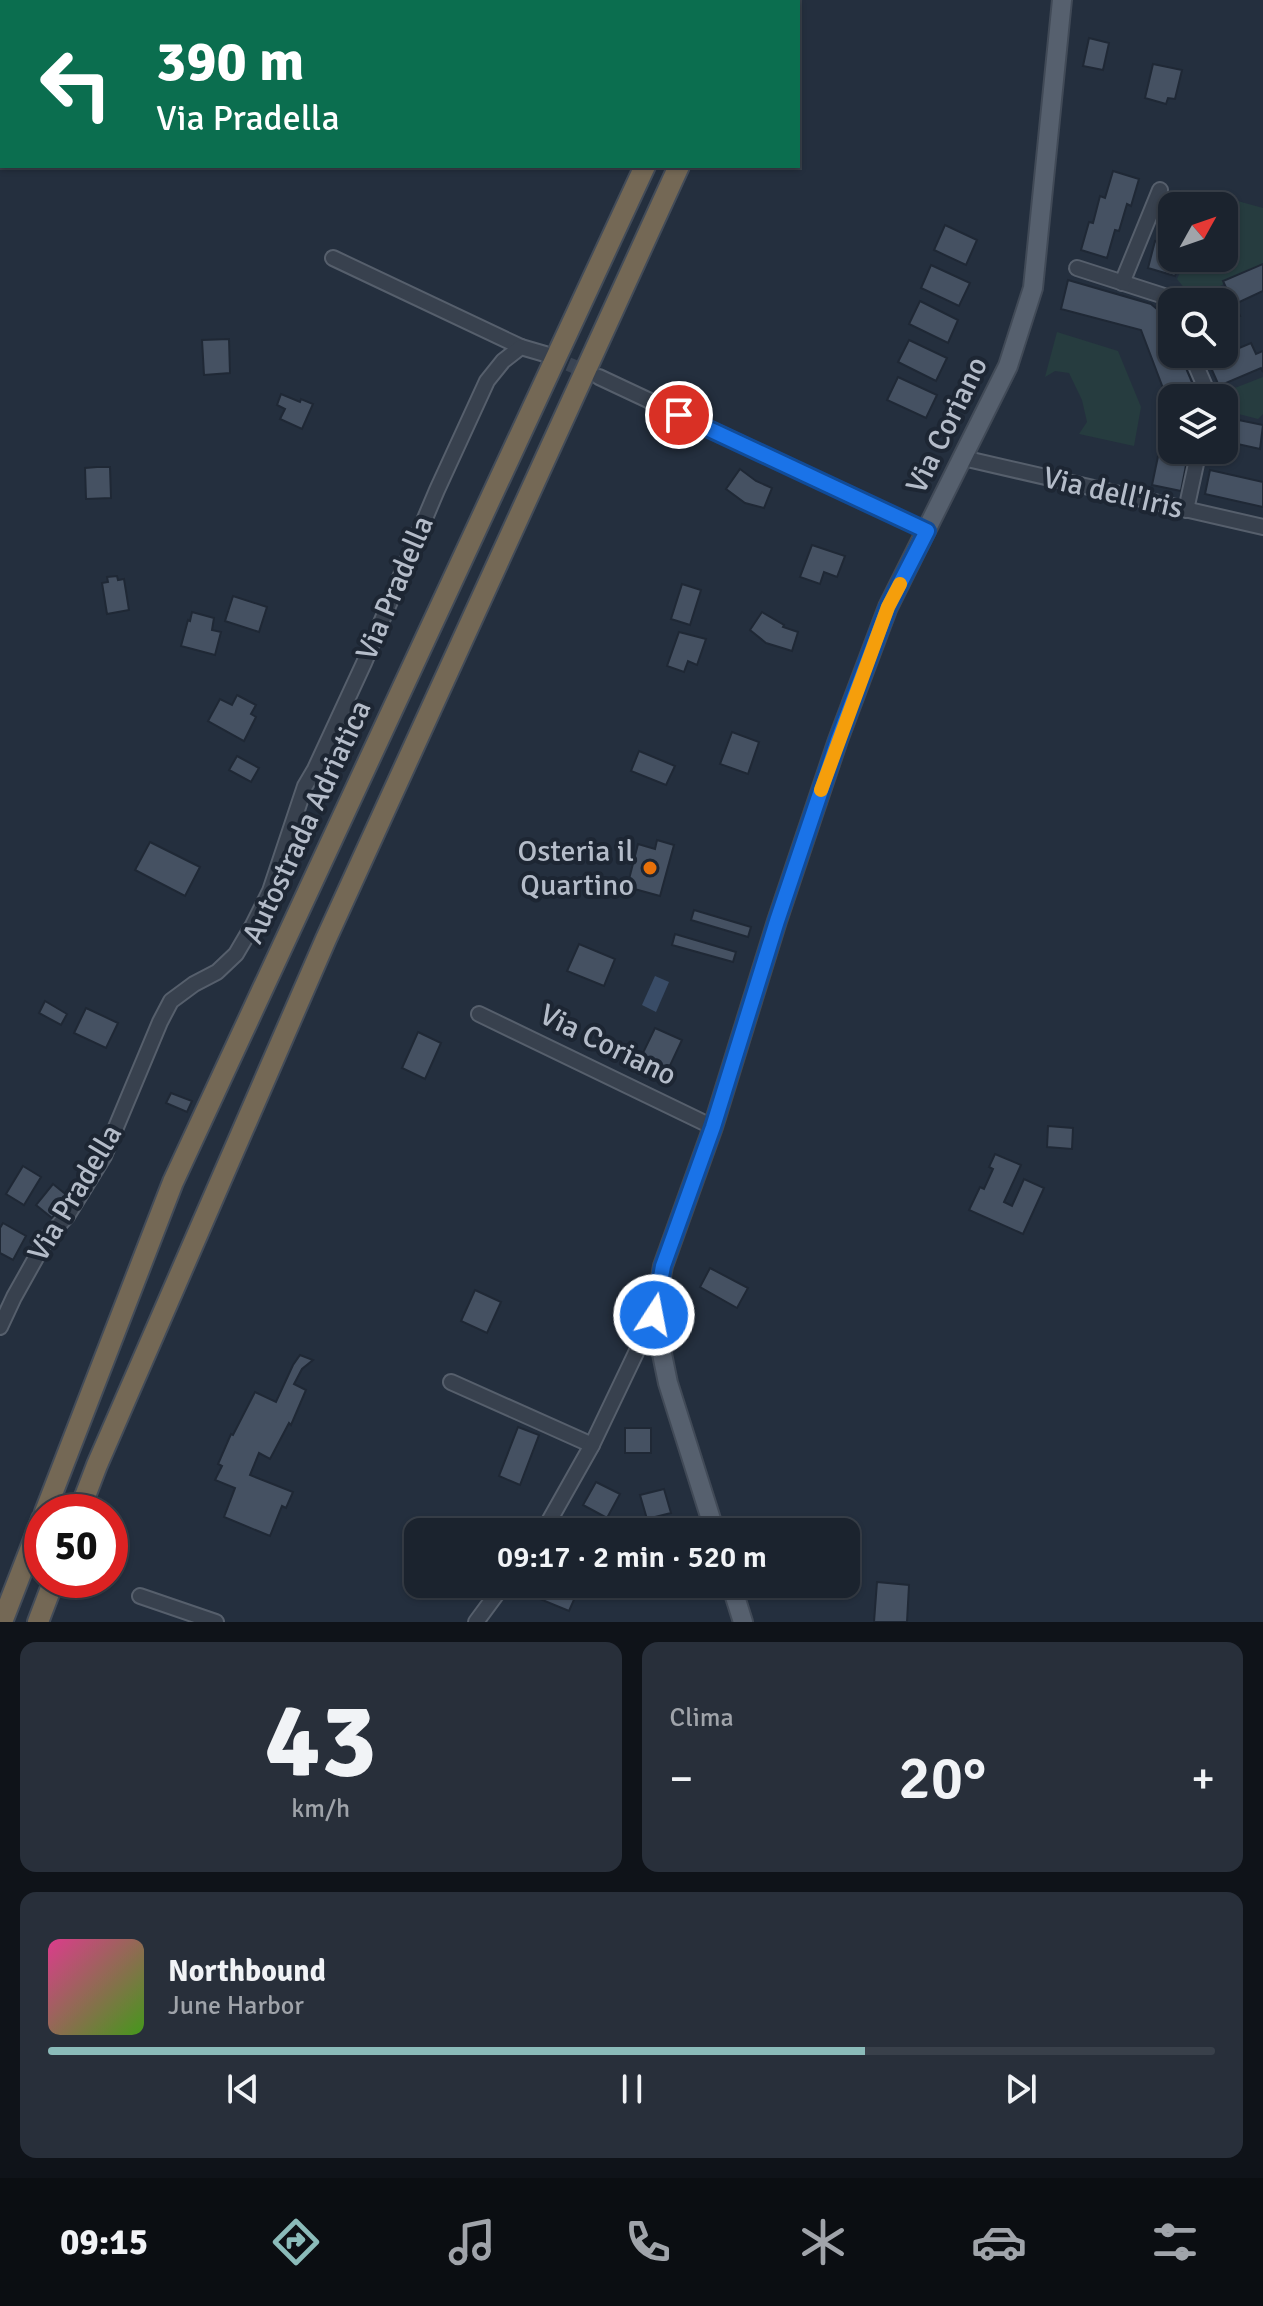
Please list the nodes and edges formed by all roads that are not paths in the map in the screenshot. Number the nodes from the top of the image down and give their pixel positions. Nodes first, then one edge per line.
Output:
1 (1062, 0) edge
2 (644, 168) edge
3 (678, 168) edge
4 (1160, 190) dead end
5 (333, 258) dead end
6 (1077, 268) dead end
7 (1122, 283) junction
8 (1158, 294) edge
9 (521, 347) junction
10 (545, 354) tunnel mouth
11 (599, 377) tunnel mouth
12 (963, 458) junction
13 (1196, 464) edge
14 (1186, 510) junction
15 (1263, 527) edge
16 (927, 531) junction
17 (479, 1014) dead end
18 (713, 1127) junction
19 (654, 1315) junction
20 (0, 1327) edge
21 (451, 1382) dead end
22 (592, 1445) junction
23 (52, 1494) edge
24 (86, 1494) edge
25 (551, 1518) edge
26 (711, 1518) edge
27 (24, 1565) edge
28 (140, 1596) dead end
29 (47, 1598) edge
30 (494, 1598) edge
31 (735, 1598) edge
32 (2, 1622) edge
33 (38, 1622) edge
34 (216, 1622) edge
35 (476, 1622) edge
36 (743, 1622) edge

1 - 12 main road, Via Coriano
2 - 23 highway, Autostrada Adriatica
3 - 24 highway
4 - 7 street
5 - 9 street
6 - 7 street
7 - 8 street
9 - 10 street
9 - 20 street, Via Pradella
11 - 16 street
12 - 14 street, Via dell'Iris
12 - 16 main road, Via Coriano
13 - 14 street
14 - 15 street, Via dell'Iris
16 - 18 main road, Via Coriano
17 - 18 street, Via Coriano
18 - 19 main road, Via Coriano
19 - 22 street
19 - 26 main road, Via Coriano
21 - 22 street
22 - 25 street
27 - 32 highway
28 - 34 street
29 - 33 highway
30 - 35 street
31 - 36 main road

